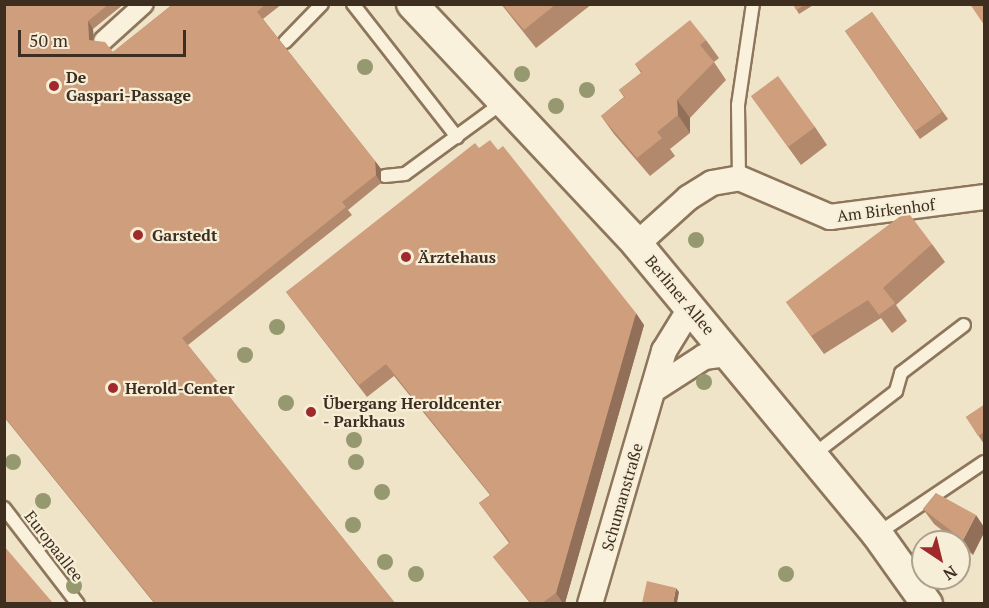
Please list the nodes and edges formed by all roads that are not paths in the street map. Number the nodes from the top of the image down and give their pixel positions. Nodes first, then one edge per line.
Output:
1 (144, 4) edge
2 (322, 4) edge
3 (353, 4) edge
4 (412, 4) edge
5 (753, 4) edge
6 (103, 41) edge
7 (285, 42) dead end
8 (502, 103) junction
9 (457, 137) junction
10 (385, 176) dead end
11 (739, 178) junction
12 (984, 197) edge
13 (637, 244) junction
14 (691, 307) junction
15 (964, 325) dead end
16 (729, 354) junction
17 (653, 390) junction
18 (813, 455) junction
19 (984, 462) edge
20 (4, 508) edge
21 (877, 534) junction
22 (78, 603) edge
23 (590, 603) edge
24 (927, 603) edge

1 - 6 street
2 - 7 lane
3 - 9 lane
4 - 8 street, Berliner Allee
5 - 11 lane
8 - 9 lane
8 - 13 street, Berliner Allee
9 - 10 lane
11 - 12 street, Am Birkenhof
11 - 13 street
13 - 14 street, Berliner Allee
14 - 16 street, Berliner Allee
14 - 17 street, Schumanstraße
15 - 18 lane
16 - 17 street
16 - 18 street, Berliner Allee
17 - 23 street, Schumanstraße
18 - 21 street, Berliner Allee
19 - 21 lane
20 - 22 lane, Europaallee
21 - 24 street, Berliner Allee

